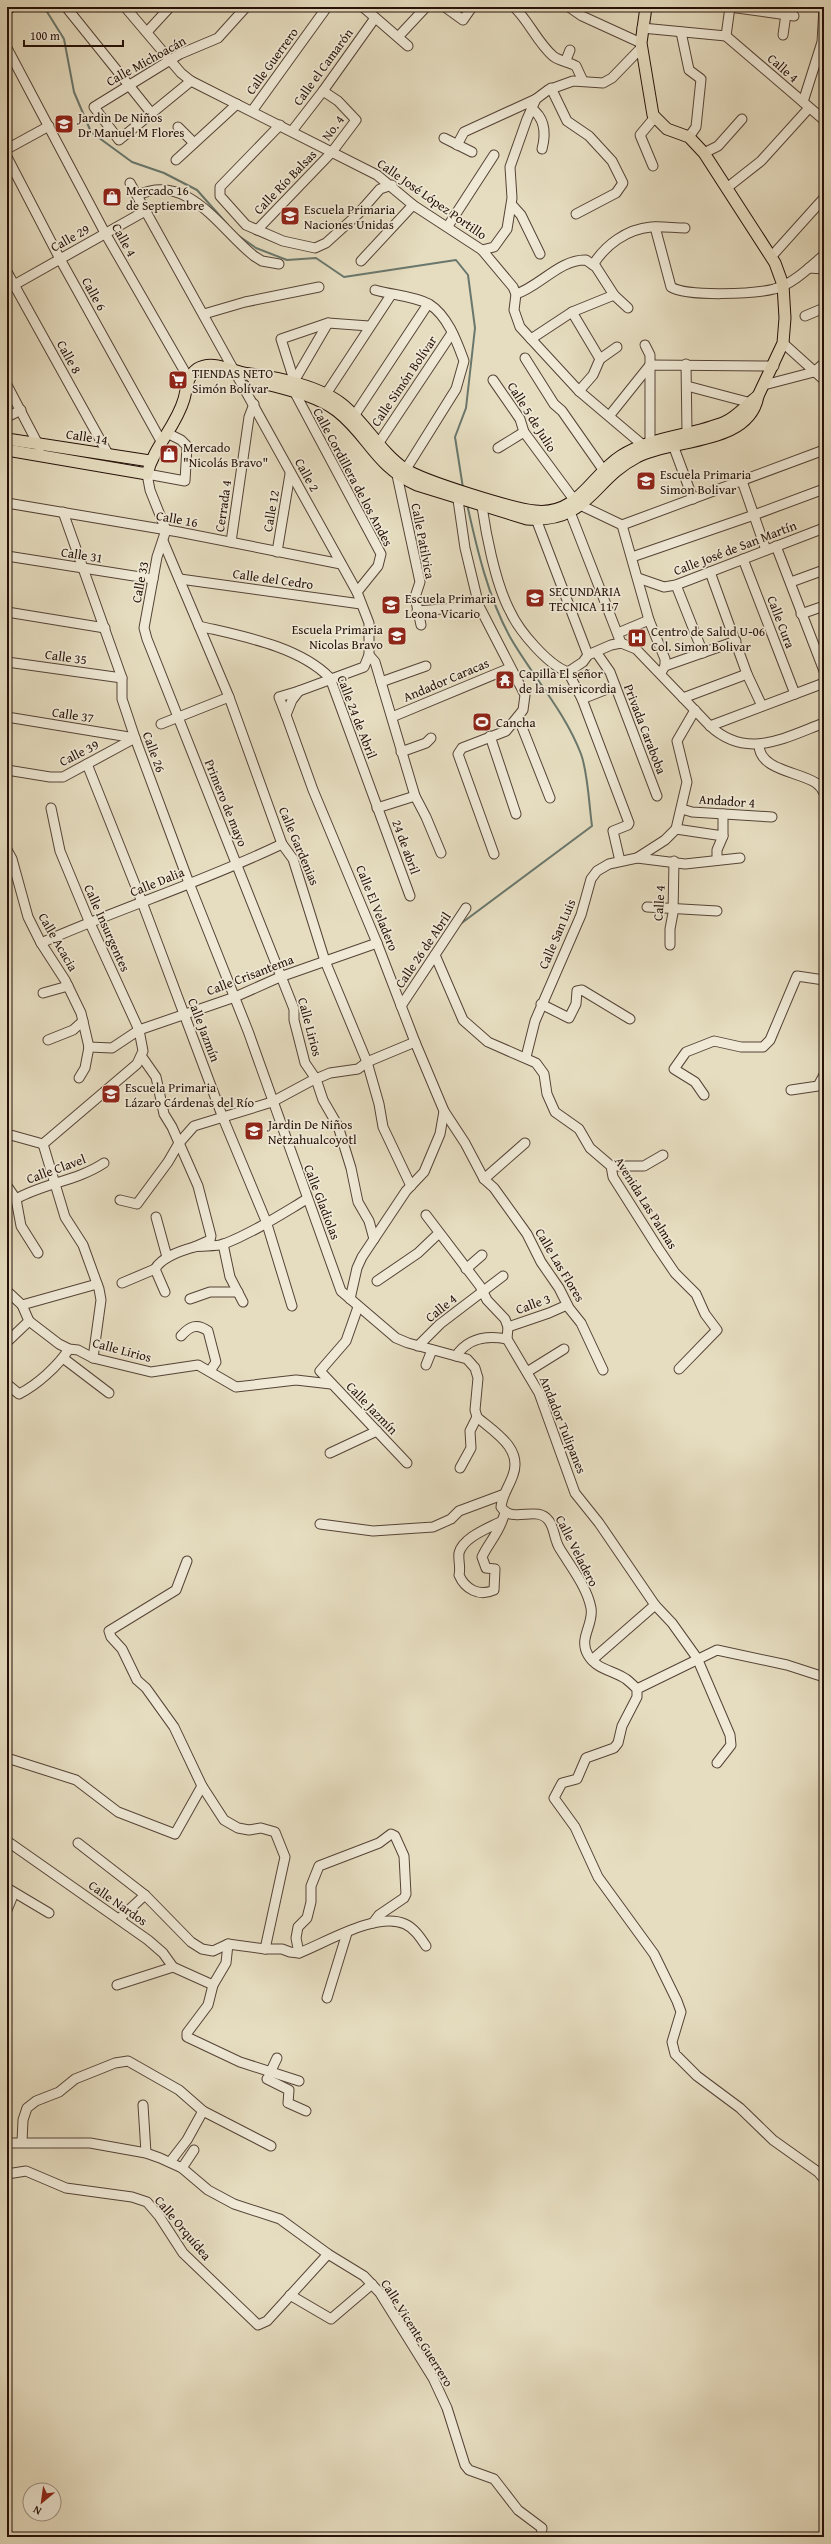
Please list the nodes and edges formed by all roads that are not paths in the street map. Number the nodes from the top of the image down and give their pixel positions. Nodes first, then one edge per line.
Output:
1 (12, 7) edge
2 (66, 7) edge
3 (125, 7) edge
4 (246, 7) edge
5 (326, 7) edge
6 (363, 7) edge
7 (426, 7) edge
8 (445, 7) edge
9 (472, 7) edge
10 (514, 7) edge
11 (522, 7) edge
12 (570, 7) edge
13 (646, 7) edge
14 (730, 7) edge
15 (824, 7) edge
16 (167, 8) edge
17 (7, 10) edge
18 (524, 17) junction
19 (375, 18) junction
20 (824, 26) edge
21 (642, 28) junction
22 (147, 32) junction
23 (681, 32) junction
24 (783, 35) dead end
25 (726, 36) junction
26 (398, 37) junction
27 (408, 46) dead end
28 (641, 46) junction
29 (7, 48) edge
30 (570, 50) dead end
31 (170, 60) junction
32 (566, 60) junction
33 (816, 60) junction
34 (824, 67) edge
35 (191, 81) junction
36 (583, 81) junction
37 (128, 85) junction
38 (551, 88) junction
39 (323, 91) junction
40 (536, 99) junction
41 (236, 104) junction
42 (806, 105) junction
43 (531, 108) junction
44 (252, 111) junction
45 (152, 114) junction
46 (655, 117) junction
47 (742, 119) dead end
48 (824, 120) edge
49 (280, 125) junction
50 (49, 126) junction
51 (178, 126) dead end
52 (292, 131) junction
53 (444, 138) dead end
54 (689, 138) junction
55 (194, 143) junction
56 (457, 145) junction
57 (7, 149) edge
58 (542, 149) dead end
59 (332, 152) junction
60 (472, 152) dead end
61 (704, 153) junction
62 (494, 155) dead end
63 (7, 157) edge
64 (176, 160) dead end
65 (653, 166) dead end
66 (130, 183) dead end
67 (392, 185) junction
68 (728, 187) junction
69 (138, 195) junction
70 (824, 198) edge
71 (413, 205) junction
72 (512, 205) junction
73 (146, 210) junction
74 (576, 214) dead end
75 (448, 226) junction
76 (655, 227) junction
77 (685, 228) dead end
78 (257, 230) junction
79 (105, 233) junction
80 (482, 250) junction
81 (540, 254) dead end
82 (824, 255) edge
83 (771, 256) junction
84 (60, 259) junction
85 (361, 261) dead end
86 (590, 263) junction
87 (279, 264) dead end
88 (809, 268) junction
89 (823, 271) edge
90 (7, 272) edge
91 (10, 286) edge
92 (319, 287) dead end
93 (784, 288) junction
94 (375, 290) dead end
95 (391, 294) junction
96 (516, 294) junction
97 (614, 295) junction
98 (428, 304) junction
99 (628, 308) dead end
100 (824, 308) edge
101 (572, 312) junction
102 (204, 314) junction
103 (805, 316) dead end
104 (328, 324) junction
105 (370, 326) junction
106 (452, 333) junction
107 (531, 339) junction
108 (783, 343) junction
109 (645, 345) dead end
110 (617, 347) dead end
111 (525, 358) dead end
112 (600, 359) junction
113 (824, 363) edge
114 (686, 364) junction
115 (650, 365) junction
116 (774, 366) junction
117 (232, 369) junction
118 (814, 372) junction
119 (188, 379) junction
120 (493, 380) dead end
121 (824, 380) edge
122 (7, 385) edge
123 (294, 385) junction
124 (764, 385) junction
125 (687, 386) junction
126 (579, 390) junction
127 (326, 394) junction
128 (755, 401) junction
129 (254, 404) junction
130 (21, 410) junction
131 (354, 416) junction
132 (610, 416) junction
133 (7, 417) edge
134 (524, 432) junction
135 (687, 432) junction
136 (164, 437) junction
137 (7, 439) edge
138 (38, 444) junction
139 (378, 444) junction
140 (647, 444) junction
141 (673, 445) junction
142 (498, 448) dead end
143 (7, 450) edge
144 (824, 450) edge
145 (108, 454) junction
146 (44, 456) junction
147 (150, 461) junction
148 (604, 471) junction
149 (401, 472) junction
150 (147, 474) junction
151 (290, 474) junction
152 (742, 481) junction
153 (824, 488) edge
154 (457, 493) junction
155 (693, 499) junction
156 (481, 501) junction
157 (7, 503) edge
158 (578, 503) junction
159 (63, 512) junction
160 (570, 512) junction
161 (536, 516) junction
162 (754, 516) junction
163 (622, 525) junction
164 (824, 528) edge
165 (166, 530) junction
166 (163, 541) junction
167 (231, 542) junction
168 (776, 546) junction
169 (766, 550) junction
170 (277, 552) junction
171 (7, 556) edge
172 (632, 558) junction
173 (743, 559) junction
174 (341, 564) junction
175 (85, 569) junction
176 (824, 570) edge
177 (710, 572) junction
178 (638, 578) junction
179 (153, 579) junction
180 (180, 579) junction
181 (791, 582) junction
182 (676, 585) junction
183 (357, 592) junction
184 (361, 604) junction
185 (479, 606) junction
186 (824, 606) edge
187 (417, 611) junction
188 (7, 612) edge
189 (801, 614) junction
190 (649, 620) junction
191 (421, 625) dead end
192 (199, 626) junction
193 (105, 628) junction
194 (618, 633) junction
195 (146, 639) joint
196 (736, 641) junction
197 (621, 643) junction
198 (592, 653) junction
199 (703, 653) junction
200 (369, 655) junction
201 (7, 662) edge
202 (426, 666) dead end
203 (510, 668) junction
204 (662, 671) junction
205 (824, 671) edge
206 (568, 672) junction
207 (747, 674) junction
208 (122, 678) junction
209 (330, 678) junction
210 (382, 682) junction
211 (824, 683) edge
212 (616, 686) junction
213 (299, 691) junction
214 (795, 694) junction
215 (229, 697) junction
216 (683, 698) junction
217 (582, 699) junction
218 (762, 706) junction
219 (695, 710) junction
220 (286, 715) junction
221 (7, 717) edge
222 (392, 717) junction
223 (518, 717) junction
224 (178, 718) junction
225 (824, 723) edge
226 (162, 724) dead end
227 (710, 726) junction
228 (490, 736) junction
229 (135, 738) junction
230 (431, 738) dead end
231 (759, 745) junction
232 (401, 752) junction
233 (87, 764) junction
234 (7, 770) edge
235 (824, 792) edge
236 (415, 796) junction
237 (657, 796) dead end
238 (550, 798) dead end
239 (51, 808) dead end
240 (378, 808) junction
241 (682, 809) junction
242 (516, 814) dead end
243 (723, 814) junction
244 (772, 817) dead end
245 (676, 829) junction
246 (723, 836) junction
247 (282, 844) junction
248 (7, 850) edge
249 (441, 853) dead end
250 (494, 854) dead end
251 (637, 858) junction
252 (740, 858) dead end
253 (717, 860) junction
254 (620, 861) junction
255 (674, 861) junction
256 (238, 865) junction
257 (189, 883) junction
258 (410, 896) dead end
259 (142, 902) junction
260 (647, 907) dead end
261 (466, 908) dead end
262 (673, 909) junction
263 (716, 911) dead end
264 (89, 921) junction
265 (41, 943) junction
266 (377, 943) junction
267 (670, 946) dead end
268 (435, 955) junction
269 (325, 961) junction
270 (280, 977) junction
271 (824, 980) edge
272 (68, 986) junction
273 (43, 993) dead end
274 (235, 997) junction
275 (542, 1004) junction
276 (401, 1006) junction
277 (184, 1013) junction
278 (630, 1019) dead end
279 (83, 1021) junction
280 (139, 1030) junction
281 (48, 1040) dead end
282 (415, 1042) junction
283 (89, 1047) junction
284 (142, 1056) junction
285 (526, 1057) junction
286 (367, 1062) junction
287 (824, 1076) edge
288 (79, 1078) dead end
289 (316, 1079) junction
290 (791, 1090) dead end
291 (704, 1095) dead end
292 (272, 1102) junction
293 (444, 1111) junction
294 (223, 1118) junction
295 (7, 1134) edge
296 (179, 1143) junction
297 (525, 1143) dead end
298 (43, 1144) junction
299 (663, 1155) dead end
300 (104, 1163) dead end
301 (611, 1166) junction
302 (484, 1179) junction
303 (54, 1183) junction
304 (7, 1186) edge
305 (411, 1186) junction
306 (16, 1199) junction
307 (307, 1199) junction
308 (120, 1200) dead end
309 (426, 1216) dead end
310 (156, 1217) dead end
311 (266, 1221) junction
312 (439, 1233) junction
313 (374, 1239) junction
314 (223, 1244) junction
315 (194, 1247) junction
316 (38, 1253) dead end
317 (482, 1255) dead end
318 (167, 1257) junction
319 (155, 1269) junction
320 (466, 1269) junction
321 (503, 1276) dead end
322 (377, 1281) dead end
323 (122, 1283) dead end
324 (97, 1284) junction
325 (7, 1290) edge
326 (165, 1292) dead end
327 (238, 1292) junction
328 (482, 1292) junction
329 (190, 1298) dead end
330 (350, 1299) junction
331 (244, 1302) dead end
332 (22, 1305) junction
333 (567, 1305) junction
334 (292, 1306) dead end
335 (358, 1307) junction
336 (29, 1321) junction
337 (508, 1327) junction
338 (181, 1336) dead end
339 (507, 1339) junction
340 (7, 1342) edge
341 (418, 1346) junction
342 (564, 1349) dead end
343 (69, 1350) junction
344 (432, 1350) junction
345 (456, 1356) junction
346 (63, 1358) junction
347 (92, 1358) junction
348 (426, 1366) dead end
349 (679, 1369) dead end
350 (603, 1370) dead end
351 (210, 1371) junction
352 (527, 1372) junction
353 (331, 1384) junction
354 (11, 1387) edge
355 (109, 1393) dead end
356 (477, 1417) junction
357 (377, 1431) junction
358 (330, 1453) dead end
359 (407, 1463) dead end
360 (460, 1468) dead end
361 (502, 1495) junction
362 (503, 1517) junction
363 (320, 1524) dead end
364 (187, 1562) dead end
365 (655, 1605) junction
366 (697, 1658) junction
367 (592, 1660) junction
368 (824, 1677) edge
369 (637, 1689) junction
370 (7, 1758) edge
371 (717, 1763) dead end
372 (202, 1786) junction
373 (7, 1841) edge
374 (78, 1842) dead end
375 (10, 1891) edge
376 (145, 1896) junction
377 (7, 1910) edge
378 (50, 1913) dead end
379 (119, 1919) junction
380 (373, 1923) junction
381 (347, 1933) junction
382 (228, 1944) junction
383 (426, 1946) dead end
384 (265, 1949) junction
385 (299, 1953) junction
386 (173, 1967) junction
387 (117, 1985) dead end
388 (213, 1985) junction
389 (327, 1998) dead end
390 (277, 2058) dead end
391 (267, 2078) junction
392 (299, 2082) dead end
393 (143, 2105) dead end
394 (203, 2111) junction
395 (306, 2111) dead end
396 (22, 2142) junction
397 (7, 2143) edge
398 (271, 2146) dead end
399 (194, 2150) dead end
400 (146, 2153) junction
401 (170, 2162) junction
402 (182, 2168) junction
403 (7, 2174) edge
404 (824, 2179) edge
405 (328, 2254) junction
406 (372, 2284) junction
407 (290, 2295) junction
408 (541, 2537) edge

1 - 17 street
2 - 37 street
3 - 22 street, Calle José López Portillo
4 - 31 street, Calle Michoacán
5 - 44 street, Calle Guerrero
6 - 19 street
7 - 26 street
8 - 9 street
10 - 18 street
11 - 18 street
12 - 28 street
13 - 21 main road
14 - 24 street
14 - 25 street
15 - 20 street
16 - 22 street
18 - 32 street
19 - 26 street
19 - 39 street, Calle el Camarón
20 - 33 street
21 - 23 street
21 - 28 main road
22 - 31 street, Calle José López Portillo
23 - 25 street
23 - 54 street
25 - 42 street, Calle 4
26 - 27 street
28 - 36 street, Calle José López Portillo
28 - 46 main road
29 - 50 street, Calle 4
30 - 32 street
31 - 35 street, Calle José López Portillo
31 - 37 street, Calle Michoacán
32 - 36 street
33 - 34 street
33 - 42 street
35 - 41 street, Calle José López Portillo
35 - 45 street
36 - 38 street, Calle José López Portillo
37 - 45 street
37 - 45 street, Calle Michoacán
38 - 40 street, Calle José López Portillo
38 - 74 street
39 - 52 street, Calle el Camarón
39 - 59 street, No. 4
40 - 43 street, Calle José López Portillo
40 - 56 street
41 - 44 street, Calle José López Portillo
41 - 55 street
42 - 48 street, Calle 4
42 - 68 street
43 - 58 street
43 - 72 street, Calle José López Portillo
44 - 49 street, Calle José López Portillo
46 - 54 main road
46 - 65 street
47 - 61 street
49 - 52 street, Calle José López Portillo
49 - 78 street
50 - 57 street
50 - 79 street, Calle 4
51 - 55 street
52 - 59 street, Calle José López Portillo
53 - 56 street
54 - 61 main road
55 - 64 street
56 - 60 street
59 - 67 street, Calle José López Portillo
59 - 78 street, Calle Río Balsas
61 - 68 main road
62 - 75 street
63 - 84 street, Calle 6
66 - 69 street, Calle 2
67 - 71 street, Calle José López Portillo
67 - 78 street
68 - 83 main road
69 - 73 street, Calle 2
69 - 87 street
70 - 83 street
71 - 75 street, Calle José López Portillo
71 - 85 street
72 - 80 street, Calle José López Portillo
72 - 81 street
73 - 79 street, Calle 29
73 - 102 street, Calle 2
75 - 80 street, Calle José López Portillo
76 - 77 street
76 - 86 street
76 - 93 street
79 - 84 street, Calle 29
79 - 119 street, Calle 4
80 - 96 street
82 - 88 street
83 - 93 main road
84 - 91 street, Calle 29
84 - 136 street, Calle 6
86 - 96 street
86 - 97 street
88 - 89 street
88 - 93 street
90 - 91 street, Calle 8
91 - 145 street, Calle 8
92 - 102 street
93 - 108 main road
94 - 95 street
95 - 98 street
95 - 105 street
96 - 107 street
97 - 99 street
97 - 101 street
98 - 106 street
98 - 131 street
100 - 103 street
101 - 107 street
101 - 112 street
102 - 117 street, Calle 2
104 - 105 street
104 - 123 street
104 - 123 street, Calle Cordillera de los Andes
105 - 127 street
106 - 139 street, Calle Simón Bolívar
106 - 149 street
107 - 126 street
108 - 116 main road
108 - 118 street
109 - 115 street
110 - 112 street
111 - 148 street
112 - 126 street
113 - 118 street
114 - 115 street
114 - 116 street
114 - 125 street
115 - 132 street
115 - 140 street
116 - 124 main road
117 - 119 main road
117 - 123 main road
117 - 129 street, Calle 2
118 - 121 street
118 - 124 street
119 - 136 main road
120 - 134 street, Calle 5 de Julio
122 - 130 street
123 - 127 main road
123 - 149 main road
123 - 183 street, Calle Cordillera de los Andes
124 - 128 main road
125 - 128 street
125 - 135 street
126 - 132 street
127 - 131 main road
128 - 135 main road
128 - 141 main road
129 - 151 street, Calle 2
129 - 167 street, Cerrada 4
130 - 133 street
130 - 138 street
131 - 139 main road
132 - 140 street
134 - 142 street
134 - 158 street, Calle 5 de Julio
135 - 140 main road
136 - 147 main road
136 - 150 street
137 - 138 main road, Calle 14
138 - 145 main road, Calle 14
138 - 146 street
139 - 149 main road
140 - 148 main road
141 - 155 street
141 - 158 main road
143 - 146 main road, Calle 14
144 - 152 street
145 - 147 main road, Calle 14
146 - 150 main road, Calle 14
147 - 150 main road
148 - 158 main road
149 - 154 main road
149 - 187 street, Calle Patilvica
150 - 165 street
151 - 170 street, Calle 12
151 - 174 street, Calle 2
152 - 155 street
152 - 162 street
153 - 162 street
154 - 156 main road
154 - 185 street
155 - 163 street
156 - 161 main road
156 - 206 street
157 - 159 street, Calle 16
158 - 160 main road
158 - 161 main road
158 - 163 street
159 - 165 street, Calle 16
159 - 175 street, Calle 26
160 - 161 main road
160 - 194 street
161 - 198 street, Privada Caraboba
162 - 169 street
162 - 172 street
163 - 172 street
164 - 168 street, Calle José de San Martín
165 - 166 street, Calle 33
165 - 167 street, Calle 16
166 - 179 street, Calle 33
166 - 180 street, Calle Gardenias
167 - 170 street, Calle 16
168 - 169 street, Calle José de San Martín
168 - 181 street
169 - 173 street, Calle José de San Martín
170 - 174 street, Calle 16
171 - 175 street, Calle 31
172 - 178 street
173 - 177 street, Calle José de San Martín
173 - 214 street, Calle Cura
174 - 183 street, Calle 2
175 - 179 street, Calle 31
175 - 193 street, Calle 26
176 - 181 street
177 - 182 street, Calle José de San Martín
177 - 196 street
178 - 182 street, Calle José de San Martín
178 - 190 street
179 - 195 street, Calle 33
180 - 184 street, Calle del Cedro
180 - 192 street, Calle Gardenias
181 - 189 street
182 - 199 street
183 - 184 street, Calle 2
184 - 200 street, Calle 2
185 - 187 street
185 - 203 street
186 - 189 street
187 - 191 street, Calle Patilvica
188 - 193 street
189 - 205 street
190 - 194 street
190 - 204 street
192 - 209 street, Calle 24 de Abril
192 - 215 street, Calle Gardenias
193 - 208 street, Calle 26
194 - 197 street
195 - 224 street, Primero de mayo
196 - 199 street
196 - 207 street
197 - 198 street
197 - 204 street
198 - 206 street
198 - 212 street, Privada Caraboba
199 - 204 street
200 - 209 street
200 - 210 street, Calle 2
201 - 208 street, Calle 35
202 - 210 street
203 - 222 street, Andador Caracas
203 - 223 street
204 - 216 street
206 - 217 street
207 - 216 street
207 - 218 street
208 - 229 street, Calle 26
209 - 213 street
209 - 240 street, Calle 24 de Abril
210 - 222 street, Calle 2
211 - 214 street
212 - 217 street
212 - 237 street, Privada Caraboba
213 - 220 street
213 - 220 street, Calle El Veladero
214 - 218 street
215 - 224 street
215 - 247 street, Calle Gardenias
216 - 219 street
217 - 254 street
218 - 227 street
219 - 227 street
219 - 241 street
220 - 266 street, Calle El Veladero
221 - 229 street, Calle 37
222 - 232 street, Calle 2
223 - 228 street
223 - 238 street
224 - 226 street
224 - 256 street, Primero de mayo
225 - 231 street
227 - 231 street
228 - 242 street
228 - 250 street
229 - 233 street, Calle 39
229 - 257 street, Calle 26
230 - 232 street
231 - 235 street
232 - 236 street, Calle 2
233 - 234 street, Calle 39
233 - 259 street, Calle Jazmín
236 - 240 street
236 - 249 street, Calle 2
239 - 264 street, Calle Insurgentes
240 - 258 street, 24 de abril
241 - 243 street, Andador 4
241 - 245 street
243 - 244 street, Andador 4
243 - 246 street
245 - 246 street
245 - 251 street
246 - 253 street
247 - 256 street, Calle Dalia
247 - 269 street, Calle Gardenias
248 - 265 street, Calle Acacia
251 - 254 street, Calle San Luis
251 - 255 street, Calle San Luis
252 - 253 street, Calle San Luis
253 - 255 street, Calle San Luis
254 - 275 street, Calle San Luis
255 - 262 street, Calle 4
256 - 257 street, Calle Dalia
256 - 270 street, Primero de mayo
257 - 259 street, Calle Dalia
257 - 274 street, Calle 26
259 - 264 street, Calle Dalia
259 - 277 street, Calle Jazmín
260 - 262 street
261 - 268 street, Calle 26 de Abril
262 - 263 street
262 - 267 street, Calle 4
264 - 265 street, Calle Dalia
264 - 280 street, Calle Insurgentes
265 - 272 street, Calle Acacia
266 - 269 street, Calle Crisantema
266 - 276 street, Calle El Veladero
268 - 276 street, Calle 26 de Abril
268 - 285 street
269 - 270 street, Calle Crisantema
269 - 286 street, Calle Gardenias
270 - 274 street, Calle Crisantema
270 - 289 street, Calle Lirios
271 - 291 street
272 - 273 street
272 - 279 street, Calle Acacia
274 - 277 street, Calle Crisantema
274 - 292 street, Calle Gladiolas
275 - 278 street
275 - 285 street, Calle San Luis
276 - 282 street, Calle El Veladero
277 - 280 street, Calle Crisantema
277 - 294 street, Calle Jazmín
279 - 281 street
279 - 283 street, Calle Acacia
280 - 283 street, Calle Crisantema
280 - 284 street, Calle Insurgentes
282 - 286 street
282 - 293 street, Calle El Veladero
283 - 288 street
284 - 296 street
284 - 298 street
285 - 301 street, Avenida Las Palmas
286 - 289 street
286 - 305 street, Calle Gardenias
287 - 290 street
289 - 292 street
289 - 313 street, Calle Lirios
292 - 294 street
292 - 307 street, Calle Gladiolas
293 - 302 street, Calle El Veladero
293 - 305 street
294 - 296 street
294 - 311 street, Calle Jazmín
295 - 298 street
296 - 308 street
296 - 315 street
297 - 302 street
298 - 303 street
299 - 301 street
300 - 303 street, Calle Clavel
301 - 349 street, Avenida Las Palmas
302 - 333 street, Calle Las Flores
303 - 306 street, Calle Clavel
303 - 324 street
304 - 306 street
305 - 313 street
306 - 316 street
307 - 311 street
307 - 330 street, Calle Gladiolas
309 - 312 street
310 - 318 street
311 - 314 street
311 - 334 street, Calle Jazmín
312 - 320 street
312 - 322 street
313 - 330 street
314 - 315 street
314 - 327 street
315 - 318 street
317 - 320 street
318 - 319 street
319 - 323 street
319 - 326 street
320 - 328 street
321 - 328 street, Calle 4
324 - 332 street
324 - 347 street
325 - 332 street
327 - 329 street
327 - 331 street
328 - 337 street
328 - 341 street, Calle 4
330 - 335 street
332 - 336 street
333 - 337 street, Calle 3
333 - 350 street, Calle Las Flores
335 - 341 street
335 - 353 street, Calle Jazmín
336 - 340 street
336 - 343 street, Calle Lirios
337 - 339 street
338 - 351 street
339 - 345 street
339 - 352 street, Andador Tulipanes
341 - 344 street
342 - 352 street
343 - 346 street
343 - 347 street, Calle Lirios
344 - 345 street
344 - 348 street
345 - 356 street
346 - 354 street
346 - 355 street
347 - 351 street, Calle Lirios
351 - 353 street, Calle Lirios
352 - 365 street, Andador Tulipanes
353 - 357 street, Calle Jazmín
356 - 360 street
356 - 361 street
357 - 358 street
357 - 359 street, Calle Jazmín
361 - 362 street
361 - 363 street
362 - 362 street
362 - 367 street, Calle Veladero
364 - 372 street
365 - 366 street, Andador Tulipanes
365 - 367 street
366 - 368 street
366 - 369 street
366 - 371 street, Andador Tulipanes
367 - 369 street
369 - 404 street
370 - 372 street
372 - 384 street
373 - 379 street, Calle Nardos
374 - 376 street
375 - 377 street
375 - 378 street
376 - 379 street
376 - 382 street
379 - 386 street, Calle Nardos
380 - 381 street
380 - 383 street
380 - 385 street
381 - 385 street
381 - 389 street
382 - 384 street
382 - 388 street
384 - 385 street
386 - 387 street
386 - 388 street, Calle Nardos
388 - 391 street
390 - 391 street
391 - 392 street
391 - 395 street
393 - 400 street
394 - 396 street
394 - 398 street
394 - 401 street
396 - 397 street, Calle Vicente Guerrero
396 - 400 street, Calle Vicente Guerrero
399 - 402 street
400 - 401 street, Calle Vicente Guerrero
401 - 402 street, Calle Vicente Guerrero
402 - 405 street, Calle Vicente Guerrero
403 - 407 street, Calle Orquídea
405 - 406 street, Calle Vicente Guerrero
405 - 407 street
406 - 407 street
406 - 408 street, Calle Vicente Guerrero

